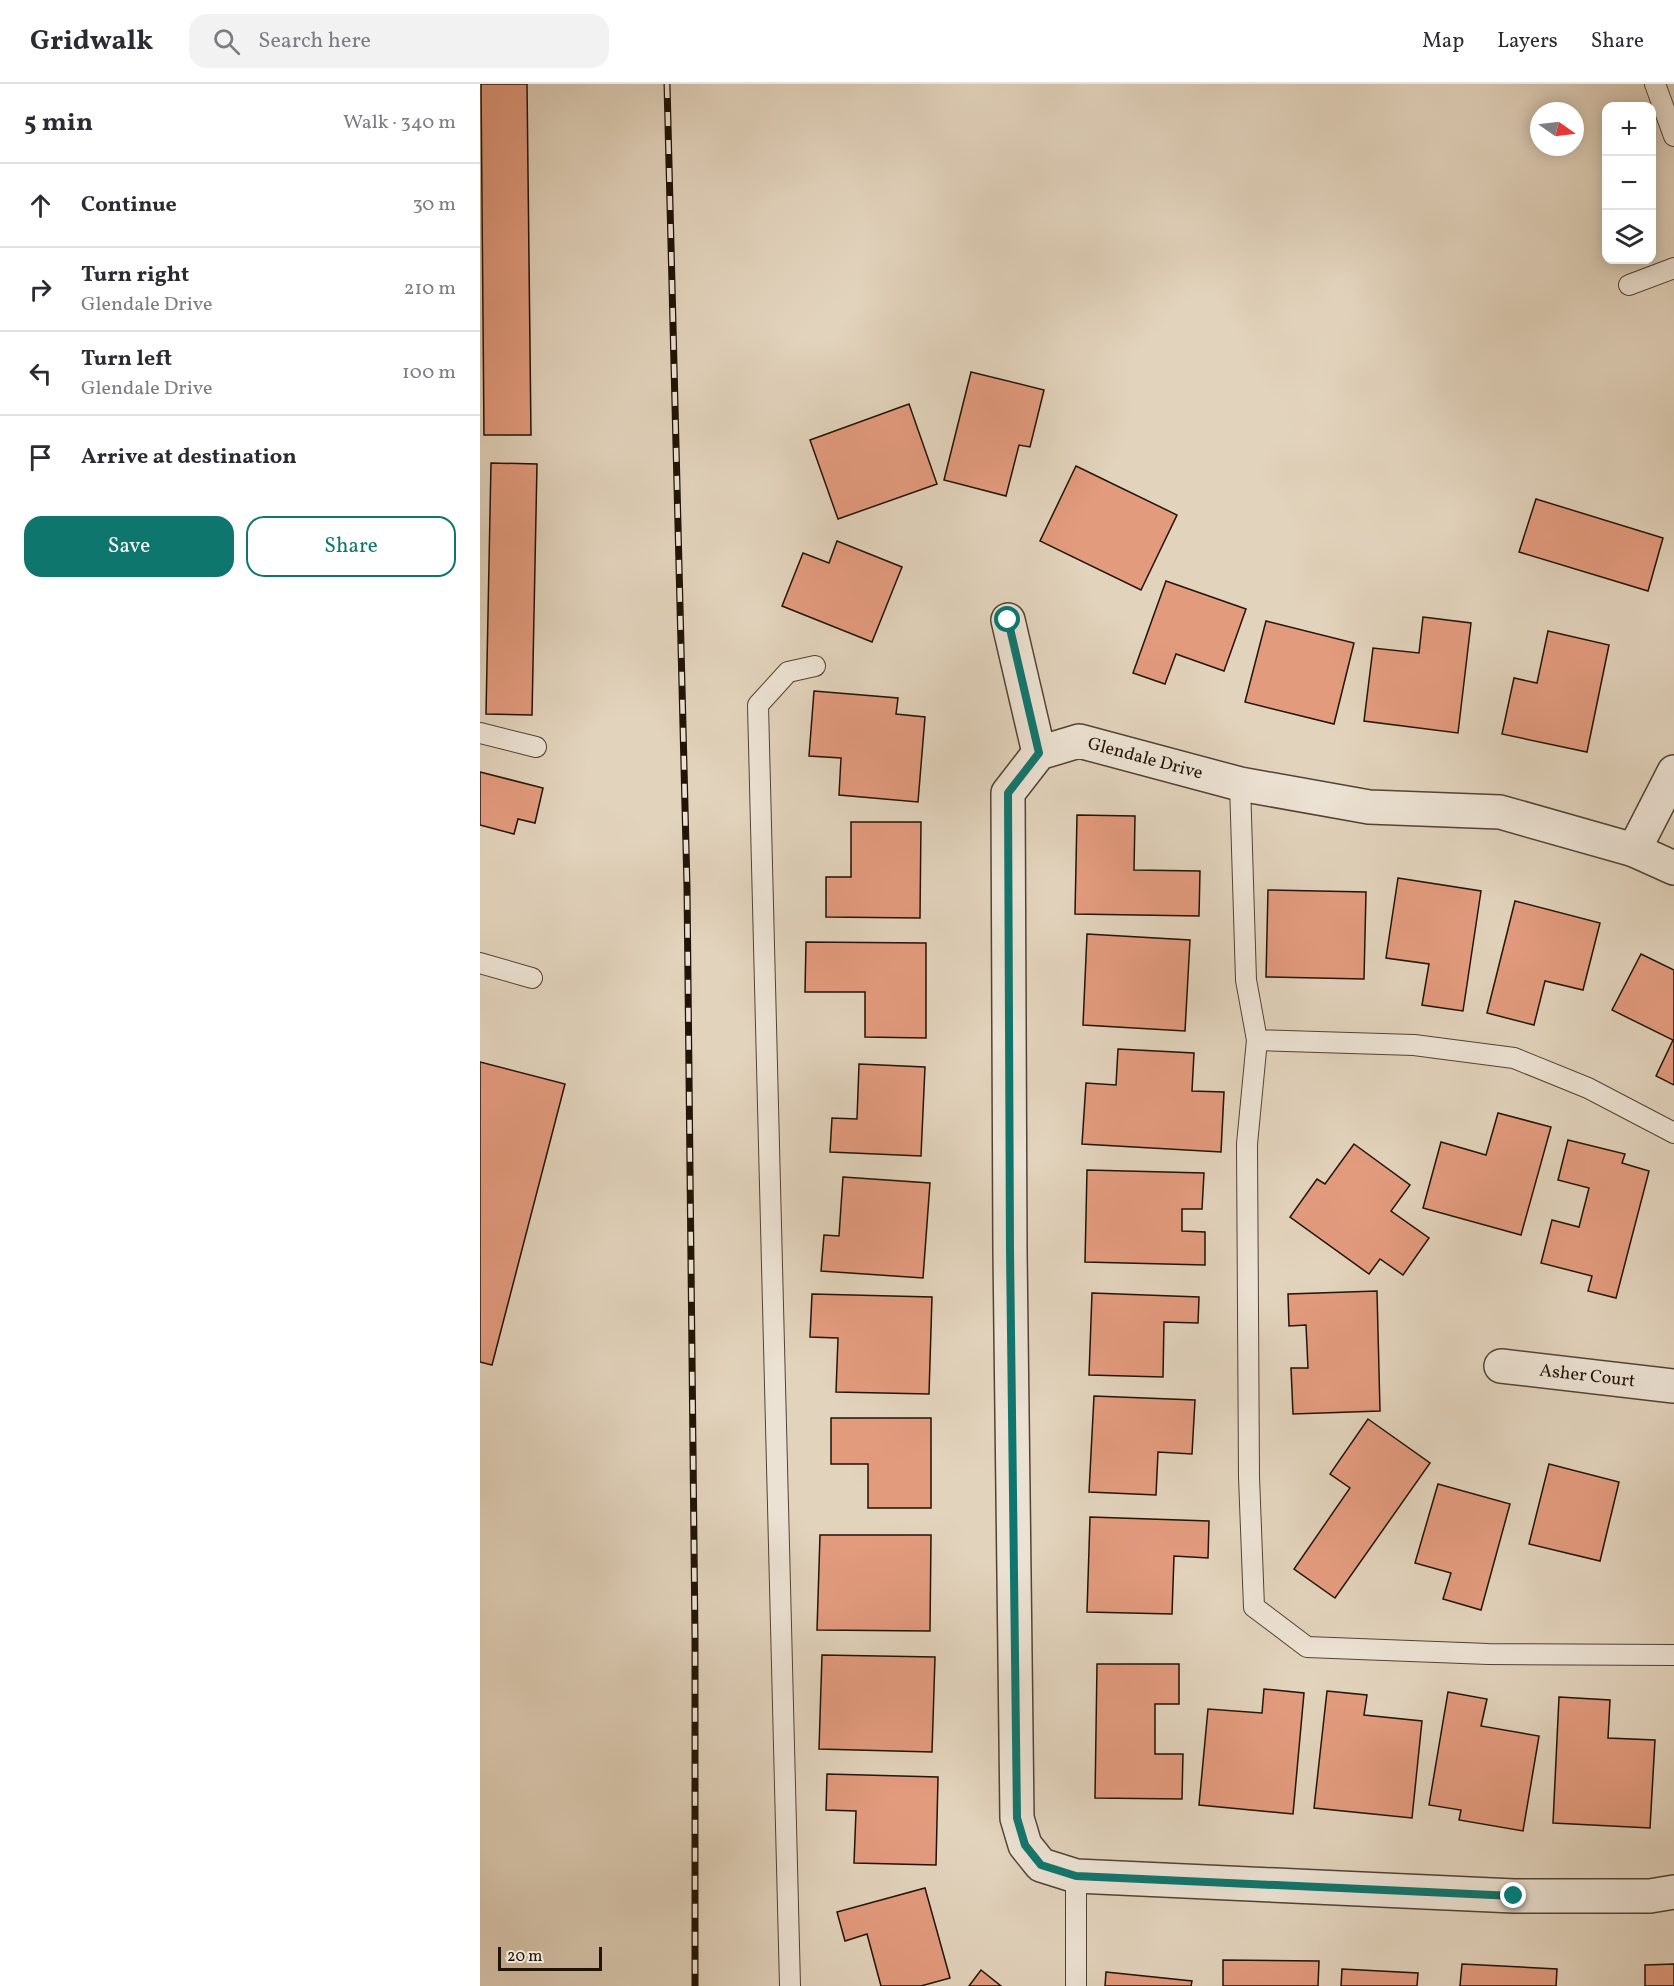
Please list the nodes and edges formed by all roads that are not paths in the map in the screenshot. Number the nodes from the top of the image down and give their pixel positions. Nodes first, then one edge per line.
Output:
1 (1655, 84) edge
2 (1674, 136) edge
3 (1674, 268) edge
4 (1629, 285) dead end
5 (1008, 620) dead end
6 (815, 666) dead end
7 (480, 733) edge
8 (536, 747) dead end
9 (1039, 753) junction
10 (1674, 772) edge
11 (1240, 784) junction
12 (1634, 850) junction
13 (1674, 868) edge
14 (480, 963) edge
15 (532, 978) dead end
16 (1257, 1040) junction
17 (1674, 1133) edge
18 (1502, 1366) dead end
19 (1674, 1386) edge
20 (1674, 1655) edge
21 (1076, 1876) junction
22 (1674, 1892) edge
23 (790, 1986) edge
24 (1076, 1986) edge

1 - 2 lane
3 - 4 lane
5 - 9 street
6 - 23 lane
7 - 8 lane
9 - 11 street, Glendale Drive
9 - 21 street
10 - 12 street
11 - 12 street, Glendale Drive
11 - 16 lane
12 - 13 street, Glendale Drive
14 - 15 lane
16 - 17 lane
16 - 20 lane
18 - 19 street, Asher Court
21 - 22 street
21 - 24 lane

